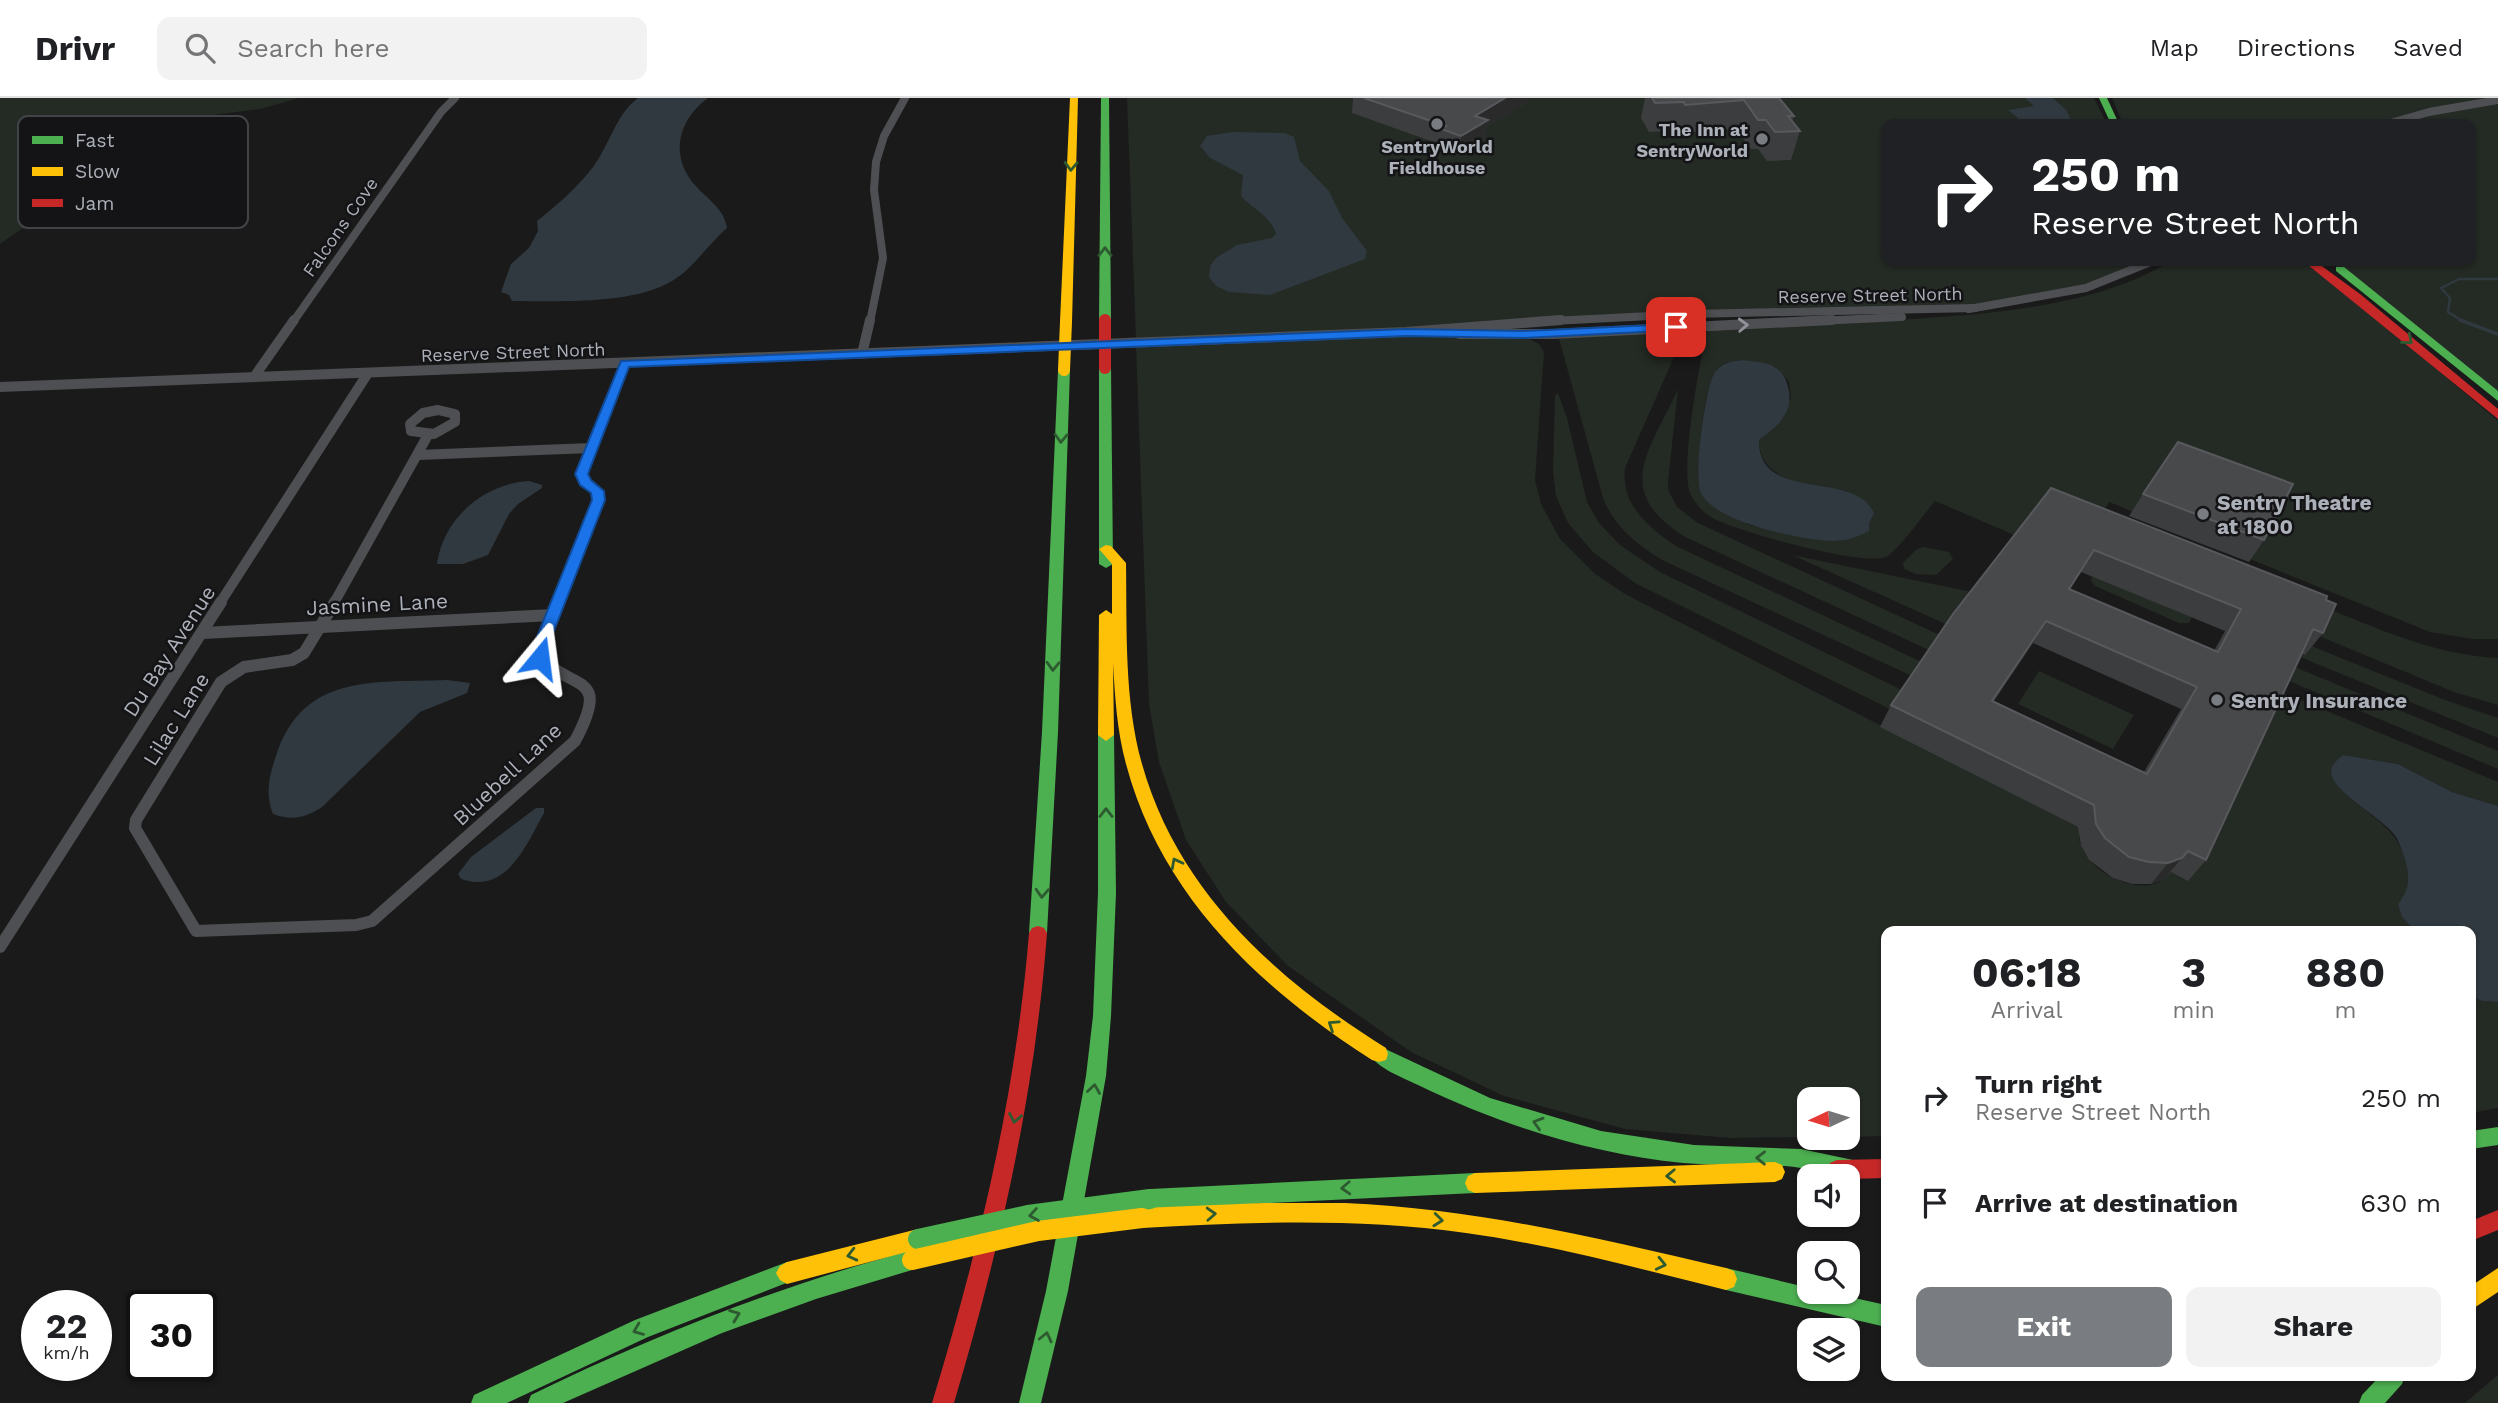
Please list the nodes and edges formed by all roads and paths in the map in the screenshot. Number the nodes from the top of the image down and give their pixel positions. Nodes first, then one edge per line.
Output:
1 (455, 98) edge
2 (905, 98) edge
3 (1074, 98) edge
4 (1105, 98) edge
5 (2103, 98) edge
6 (2498, 100) edge
7 (2113, 119) edge
8 (2404, 119) edge
9 (2143, 266) edge
10 (2315, 266) edge
11 (2336, 266) edge
12 (1975, 308) joint
13 (862, 354) junction
14 (625, 363) junction
15 (368, 373) junction
16 (254, 377) junction
17 (0, 387) edge
18 (2498, 397) edge
19 (2498, 415) edge
20 (428, 435) dead end
21 (592, 448) junction
22 (418, 455) junction
23 (1105, 549) junction
24 (553, 615) junction
25 (322, 625) junction
26 (203, 633) junction
27 (273, 929) joint
28 (0, 947) edge
29 (2498, 1136) edge
30 (2476, 1139) edge
31 (1828, 1164) edge
32 (1881, 1169) edge
33 (1860, 1170) edge
34 (1797, 1172) edge
35 (2498, 1220) edge
36 (2476, 1229) edge
37 (2498, 1279) edge
38 (2476, 1295) edge
39 (1881, 1315) edge
40 (2390, 1381) edge
41 (482, 1403) edge
42 (539, 1403) edge
43 (943, 1403) edge
44 (1030, 1403) edge
45 (2371, 1403) edge

1 - 16 street, Falcons Cove
2 - 13 street
3 -> 43 main road, bridge
23 -> 4 main road, bridge
5 - 7 main road
6 - 8 street
9 - 12 street
10 -> 19 main road
11 - 18 main road
12 - 13 street, Reserve Street North
13 - 14 street, Reserve Street North
14 - 15 street, Reserve Street North
14 - 21 street, Bluebell Lane
15 - 16 street, Reserve Street North
15 - 26 street, Du Bay Avenue
16 - 17 street, Reserve Street North
20 - 22 street, Lilac Lane
21 - 22 street
21 - 24 street, Bluebell Lane
22 - 25 street, Lilac Lane
31 -> 23 main road
44 -> 23 main road
24 - 25 street, Jasmine Lane
24 - 27 street, Bluebell Lane
25 - 26 street, Jasmine Lane
25 - 27 street, Lilac Lane
26 - 28 street, Du Bay Avenue
29 - 30 main road
32 - 33 main road
34 -> 41 main road, bridge
35 - 36 main road
37 - 38 main road
42 -> 39 main road, bridge
40 - 45 main road

